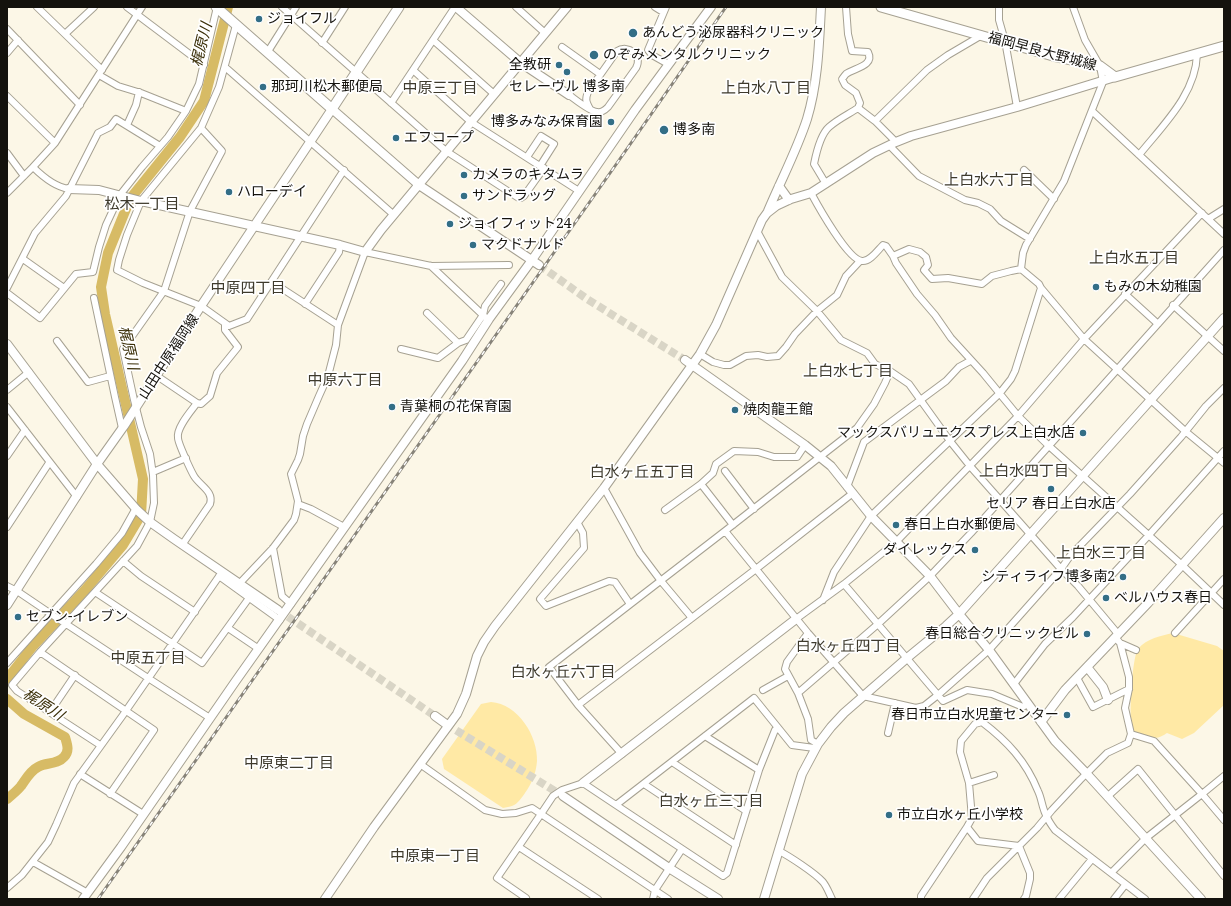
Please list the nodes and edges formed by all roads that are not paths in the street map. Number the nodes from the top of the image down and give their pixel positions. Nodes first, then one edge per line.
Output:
1 (37, 7) edge
2 (94, 7) edge
3 (127, 7) edge
4 (142, 7) edge
5 (282, 7) edge
6 (296, 7) edge
7 (345, 7) edge
8 (399, 7) edge
9 (455, 7) edge
10 (516, 7) edge
11 (567, 7) edge
12 (655, 7) edge
13 (711, 7) edge
14 (822, 7) edge
15 (846, 7) edge
16 (881, 7) edge
17 (1073, 7) edge
18 (217, 8) edge
19 (1000, 8) edge
20 (664, 10) edge
21 (137, 15) junction
22 (291, 15) junction
23 (234, 23) junction
24 (7, 29) edge
25 (545, 33) junction
26 (65, 34) junction
27 (982, 35) junction
28 (18, 40) junction
29 (433, 40) junction
30 (1004, 41) junction
31 (322, 43) junction
32 (1224, 46) edge
33 (562, 47) dead end
34 (7, 53) edge
35 (267, 53) junction
36 (1197, 54) junction
37 (520, 62) junction
38 (668, 64) junction
39 (204, 65) junction
40 (1100, 66) junction
41 (225, 67) junction
42 (413, 70) junction
43 (101, 72) junction
44 (356, 72) junction
45 (600, 74) junction
46 (1114, 77) junction
47 (1103, 82) junction
48 (138, 92) junction
49 (588, 92) junction
50 (494, 94) junction
51 (569, 95) junction
52 (7, 96) edge
53 (391, 103) junction
54 (80, 105) junction
55 (1017, 107) junction
56 (858, 108) junction
57 (332, 109) junction
58 (590, 109) junction
59 (186, 110) junction
60 (1092, 111) junction
61 (875, 121) junction
62 (472, 122) junction
63 (127, 125) junction
64 (201, 128) junction
65 (311, 141) junction
66 (55, 143) junction
67 (893, 144) junction
68 (160, 146) junction
69 (446, 151) junction
70 (7, 153) edge
71 (1139, 155) junction
72 (527, 158) junction
73 (33, 167) junction
74 (542, 167) junction
75 (344, 170) junction
76 (1024, 170) dead end
77 (24, 176) junction
78 (826, 184) junction
79 (419, 185) junction
80 (779, 186) junction
81 (69, 189) junction
82 (578, 191) junction
83 (7, 193) edge
84 (811, 193) junction
85 (120, 195) junction
86 (1054, 199) junction
87 (789, 200) junction
88 (142, 201) junction
89 (1224, 209) edge
90 (190, 211) junction
91 (767, 213) junction
92 (1202, 213) junction
93 (394, 215) junction
94 (1208, 219) junction
95 (255, 225) junction
96 (757, 231) junction
97 (1224, 234) edge
98 (301, 236) junction
99 (1030, 240) junction
100 (340, 245) junction
101 (1224, 250) edge
102 (365, 252) junction
103 (893, 256) junction
104 (22, 259) junction
105 (860, 261) junction
106 (535, 262) junction
107 (508, 265) dead end
108 (431, 266) junction
109 (1021, 270) junction
110 (272, 282) junction
111 (500, 284) dead end
112 (7, 288) edge
113 (64, 288) junction
114 (1041, 288) junction
115 (164, 291) junction
116 (7, 293) edge
117 (1125, 294) junction
118 (94, 298) dead end
119 (305, 304) junction
120 (1174, 305) junction
121 (201, 306) junction
122 (817, 311) junction
123 (427, 313) dead end
124 (486, 317) junction
125 (1224, 318) edge
126 (225, 324) junction
127 (1158, 324) junction
128 (338, 325) junction
129 (1208, 335) junction
130 (1084, 339) junction
131 (57, 341) dead end
132 (7, 344) edge
133 (458, 344) junction
134 (401, 349) dead end
135 (1224, 350) edge
136 (700, 354) junction
137 (684, 360) tunnel mouth
138 (970, 360) junction
139 (692, 365) junction
140 (1117, 370) junction
141 (890, 371) junction
142 (29, 372) junction
143 (110, 376) junction
144 (157, 376) junction
145 (1224, 388) edge
146 (7, 390) edge
147 (999, 394) junction
148 (921, 400) junction
149 (1151, 400) junction
150 (197, 403) junction
151 (7, 407) edge
152 (134, 410) junction
153 (1018, 416) junction
154 (123, 427) junction
155 (25, 430) junction
156 (1185, 431) junction
157 (950, 441) junction
158 (805, 445) junction
159 (1049, 446) junction
160 (1224, 451) edge
161 (7, 456) edge
162 (820, 456) junction
163 (186, 458) junction
164 (1218, 458) junction
165 (49, 463) junction
166 (97, 464) junction
167 (1224, 464) edge
168 (970, 466) junction
169 (725, 470) dead end
170 (153, 472) junction
171 (1083, 476) junction
172 (701, 484) junction
173 (604, 488) junction
174 (850, 490) junction
175 (76, 497) junction
176 (1000, 500) junction
177 (298, 504) junction
178 (1117, 508) junction
179 (136, 509) junction
180 (754, 509) junction
181 (665, 510) dead end
182 (871, 516) junction
183 (1224, 518) edge
184 (149, 521) junction
185 (577, 522) junction
186 (733, 525) junction
187 (7, 527) edge
188 (344, 527) junction
189 (725, 531) junction
190 (1030, 535) junction
191 (1149, 535) junction
192 (896, 542) junction
193 (182, 545) junction
194 (273, 548) junction
195 (123, 561) junction
196 (1182, 565) junction
197 (756, 569) junction
198 (1061, 569) junction
199 (221, 574) junction
200 (930, 576) junction
201 (1224, 579) edge
202 (661, 581) junction
203 (240, 584) junction
204 (844, 584) junction
205 (7, 586) edge
206 (17, 590) junction
207 (95, 592) junction
208 (1211, 593) junction
209 (249, 598) junction
210 (823, 600) junction
211 (1089, 600) junction
212 (291, 604) junction
213 (630, 604) junction
214 (7, 605) edge
215 (1224, 605) edge
216 (278, 610) tunnel mouth
217 (195, 612) junction
218 (51, 614) junction
219 (959, 614) junction
220 (692, 618) junction
221 (796, 619) junction
222 (280, 620) junction
223 (66, 623) junction
224 (878, 624) junction
225 (228, 628) junction
226 (808, 633) junction
227 (1175, 633) dead end
228 (1118, 638) junction
229 (172, 644) junction
230 (258, 649) junction
231 (988, 650) junction
232 (1136, 650) dead end
233 (40, 652) junction
234 (908, 658) junction
235 (7, 663) edge
236 (834, 663) junction
237 (1087, 667) junction
238 (75, 675) junction
239 (788, 676) junction
240 (148, 678) junction
241 (1077, 678) junction
242 (1014, 684) junction
243 (1129, 689) junction
244 (763, 690) dead end
245 (798, 693) junction
246 (938, 695) junction
247 (863, 696) junction
248 (1108, 700) junction
249 (895, 703) junction
250 (1028, 703) junction
251 (578, 705) junction
252 (126, 710) junction
253 (50, 712) junction
254 (434, 716) tunnel mouth
255 (210, 718) junction
256 (1041, 722) junction
257 (446, 724) tunnel mouth
258 (779, 729) junction
259 (888, 733) dead end
260 (1131, 734) junction
261 (704, 736) junction
262 (100, 745) junction
263 (816, 746) junction
264 (622, 754) junction
265 (672, 762) junction
266 (420, 764) junction
267 (759, 770) junction
268 (80, 774) junction
269 (1087, 774) junction
270 (994, 775) dead end
271 (1224, 776) edge
272 (583, 783) junction
273 (968, 783) junction
274 (644, 784) junction
275 (110, 794) junction
276 (1202, 794) junction
277 (563, 796) tunnel mouth
278 (1108, 796) junction
279 (616, 805) junction
280 (746, 811) junction
281 (143, 814) junction
282 (541, 814) junction
283 (1046, 816) junction
284 (1176, 816) junction
285 (1224, 820) edge
286 (967, 827) junction
287 (1146, 838) junction
288 (736, 845) junction
289 (1019, 846) junction
290 (519, 847) junction
291 (682, 849) junction
292 (779, 851) junction
293 (1092, 858) junction
294 (33, 862) junction
295 (669, 868) junction
296 (1111, 874) junction
297 (1224, 876) edge
298 (1125, 885) junction
299 (7, 888) edge
300 (655, 890) junction
301 (85, 896) edge
302 (325, 899) edge
303 (526, 899) edge
304 (598, 899) edge
305 (653, 899) edge
306 (668, 899) edge
307 (718, 899) edge
308 (764, 899) edge
309 (832, 899) edge
310 (921, 899) edge
311 (973, 899) edge
312 (1024, 899) edge
313 (1059, 899) edge
314 (1114, 899) edge
315 (1145, 899) edge
316 (1201, 899) edge

1 - 26 street
2 - 26 street
3 - 21 street
4 - 21 street
5 - 22 street
6 - 22 street
7 - 31 street
8 - 44 main road
9 - 29 street
9 - 37 street
10 - 25 street
11 - 25 street
12 - 20 street
13 - 38 street
14 - 80 street
15 - 56 street
16 - 27 main road, 福岡早良大野城線
17 - 40 street
18 - 23 main road
18 - 39 street
19 - 30 street
20 - 38 street
21 - 39 street
21 - 43 street
22 - 31 street
22 - 35 street
23 - 35 main road
23 - 41 street
24 - 28 street
25 - 37 street
26 - 43 street
27 - 30 main road, 福岡早良大野城線
27 - 61 street
28 - 34 street
28 - 54 street
29 - 42 street
29 - 50 street
30 - 40 main road, 福岡早良大野城線
30 - 55 street
31 - 44 street
32 - 36 main road, 福岡早良大野城線
33 - 45 street
35 - 57 main road
36 - 46 main road, 福岡早良大野城線
36 - 71 street
37 - 50 street
37 - 51 street
38 - 82 street
39 - 59 street
40 - 46 main road, 福岡早良大野城線
40 - 47 street
41 - 64 street
41 - 65 street
42 - 53 street
42 - 62 street
43 - 48 street
43 - 54 street
44 - 53 street
44 - 57 main road
45 - 49 street
45 - 58 street
46 - 47 street
47 - 55 street
47 - 60 street
48 - 59 street
48 - 63 street
49 - 51 street
49 - 58 street
50 - 62 street
51 - 58 street
52 - 66 street
53 - 69 street
54 - 66 street
55 - 67 street
56 - 61 street
56 - 78 street
57 - 65 street, 山田中原福岡線
57 - 79 street
59 - 68 street
60 - 71 street
60 - 86 street
61 - 67 street
62 - 69 street
62 - 72 street
63 - 68 street
63 - 81 street
64 - 88 street
64 - 90 street
65 - 75 street
65 - 95 street, 山田中原福岡線
66 - 73 street
67 - 78 street
67 - 99 street
68 - 85 street
69 - 74 street
69 - 79 street
70 - 77 street
71 - 92 street
72 - 74 street
72 - 74 street
73 - 77 street
73 - 81 street
74 - 82 street
75 - 93 street
75 - 98 street
76 - 86 street
77 - 83 street
78 - 84 street
79 - 93 street
79 - 106 street
80 - 87 street
80 - 91 street
81 - 85 street
81 - 104 street
82 - 106 street
84 - 87 street
84 - 105 street
85 - 88 street
85 - 113 street
86 - 99 street
87 - 91 street
88 - 90 street
88 - 115 street
89 - 94 street
90 - 95 street
90 - 115 street
91 - 96 street
92 - 94 street
92 - 117 street
93 - 102 street
94 - 97 street
95 - 98 street
95 - 121 street, 山田中原福岡線
96 - 122 street
96 - 136 street
98 - 100 street
98 - 110 street
99 - 109 street
100 - 102 street
100 - 119 street
101 - 120 street
102 - 108 street
102 - 128 street
103 - 105 street
103 - 109 street
103 - 138 street
104 - 112 street
104 - 113 street
105 - 122 street
106 - 124 street
107 - 108 street
108 - 124 street
109 - 114 street
110 - 119 street
110 - 126 street
111 - 124 street
113 - 116 street
114 - 130 street
114 - 147 street
115 - 121 street
115 - 152 street
117 - 127 street
117 - 130 street
118 - 143 street
119 - 128 street
120 - 127 street
120 - 129 street
121 - 126 street
121 - 144 street, 山田中原福岡線
122 - 136 street
122 - 141 street
123 - 133 street
124 - 133 street
124 - 188 street
125 - 129 street
126 - 150 street
127 - 140 street
128 - 177 street
129 - 135 street
129 - 149 street
130 - 140 street
130 - 153 street
131 - 143 street
132 - 142 street
133 - 134 street
136 - 139 street
137 - 139 street
138 - 147 street
138 - 148 street
139 - 158 street
139 - 173 street
140 - 149 street
140 - 159 street
141 - 148 street
141 - 162 street
142 - 146 street
142 - 166 street
143 - 154 street
144 - 150 street
144 - 152 street, 山田中原福岡線
145 - 156 street
147 - 153 street
147 - 157 street
148 - 157 street
148 - 174 street
149 - 156 street
149 - 171 street
150 - 163 street
151 - 155 street
152 - 154 street, 山田中原福岡線
152 - 170 street
153 - 159 street
153 - 168 street
154 - 166 street, 山田中原福岡線
155 - 161 street
155 - 165 street
156 - 164 street
156 - 178 street
157 - 168 street
157 - 182 street
158 - 162 street
158 - 172 street
159 - 171 street
159 - 176 street
160 - 164 street
162 - 174 street
162 - 180 street
163 - 170 street
163 - 193 street
164 - 167 street
164 - 191 street
165 - 175 street
165 - 187 street
166 - 175 street, 山田中原福岡線
166 - 179 street
168 - 176 street
168 - 192 street
169 - 180 street
170 - 184 street
171 - 178 street
171 - 190 street
172 - 181 street
172 - 186 street
173 - 185 street
173 - 202 street
174 - 182 street
174 - 197 street
175 - 206 street, 山田中原福岡線
176 - 190 street
176 - 200 street
177 - 188 street
177 - 194 street
178 - 191 street
178 - 198 street
179 - 184 street
179 - 218 street
180 - 186 street
182 - 192 street
182 - 210 street
183 - 196 street
184 - 193 street
184 - 195 street
185 - 213 street
185 - 266 street
186 - 189 street
188 - 212 street
189 - 197 street
189 - 202 street
190 - 198 street
190 - 219 street
191 - 196 street
191 - 211 street
192 - 200 street
192 - 204 street
193 - 199 street
194 - 203 street
194 - 212 street
195 - 207 street
195 - 217 street
196 - 208 street
196 - 228 street
197 - 220 street
197 - 221 street
198 - 211 street
198 - 231 street
199 - 203 street
199 - 209 street
199 - 217 street
200 - 219 street
200 - 224 street
201 - 208 street
202 - 213 street
202 - 220 street
203 - 216 street
204 - 210 street
204 - 224 street
205 - 206 street
206 - 214 street, 山田中原福岡線
206 - 218 street
207 - 223 street
207 - 229 street
208 - 215 street
208 - 227 street
209 - 222 street
209 - 225 street
210 - 221 street
211 - 228 street
211 - 242 street
212 - 222 street
213 - 251 street
217 - 229 street
218 - 223 street
218 - 235 street
219 - 231 street
219 - 234 street
220 - 251 street
221 - 226 street
221 - 264 street
222 - 230 street
223 - 233 street
223 - 240 street
224 - 234 street
224 - 236 street
225 - 229 street
225 - 230 street
226 - 236 street
226 - 239 street
228 - 232 street
228 - 237 street
228 - 243 street
229 - 240 street
230 - 255 street
231 - 242 street
231 - 246 street
233 - 238 street
233 - 253 street
234 - 246 street
234 - 247 street
236 - 245 street
236 - 247 street
237 - 241 street
237 - 248 street
238 - 252 street
238 - 253 street
239 - 244 street
239 - 245 street
240 - 252 street
240 - 255 street
241 - 248 street
241 - 256 street
242 - 250 street
243 - 248 street
243 - 260 street
245 - 263 street
246 - 249 street
246 - 250 street
247 - 249 street
247 - 263 street
249 - 259 street
250 - 256 street
251 - 264 street
252 - 262 street
252 - 275 street
253 - 262 street
254 - 257 street
255 - 281 street
256 - 269 street
258 - 261 street
258 - 263 street
258 - 267 street
260 - 269 street
260 - 276 street
261 - 265 street
261 - 267 street
262 - 268 street
263 - 292 street
264 - 272 street
265 - 274 street
265 - 280 street
266 - 282 street
266 - 302 street
267 - 280 street
268 - 275 street
268 - 294 street
269 - 278 street
269 - 283 street
270 - 273 street
271 - 276 street
272 - 279 street
272 - 282 street
273 - 283 street
273 - 286 street
274 - 279 street
274 - 288 street
275 - 281 street
276 - 284 street
276 - 285 street
277 - 295 street
278 - 284 street
278 - 287 street
279 - 291 street
280 - 288 street
281 - 301 street
282 - 290 street
282 - 300 street
283 - 289 street
283 - 293 street
284 - 287 street
284 - 297 street
286 - 289 street
286 - 310 street
287 - 296 street
287 - 316 street
288 - 291 street
289 - 311 street
289 - 312 street
290 - 303 street
290 - 304 street
291 - 295 street
292 - 308 street
292 - 309 street
293 - 296 street
293 - 313 street
294 - 299 street
294 - 301 street
295 - 300 street
295 - 307 street
296 - 298 street
298 - 314 street
298 - 315 street
300 - 305 street
300 - 306 street

